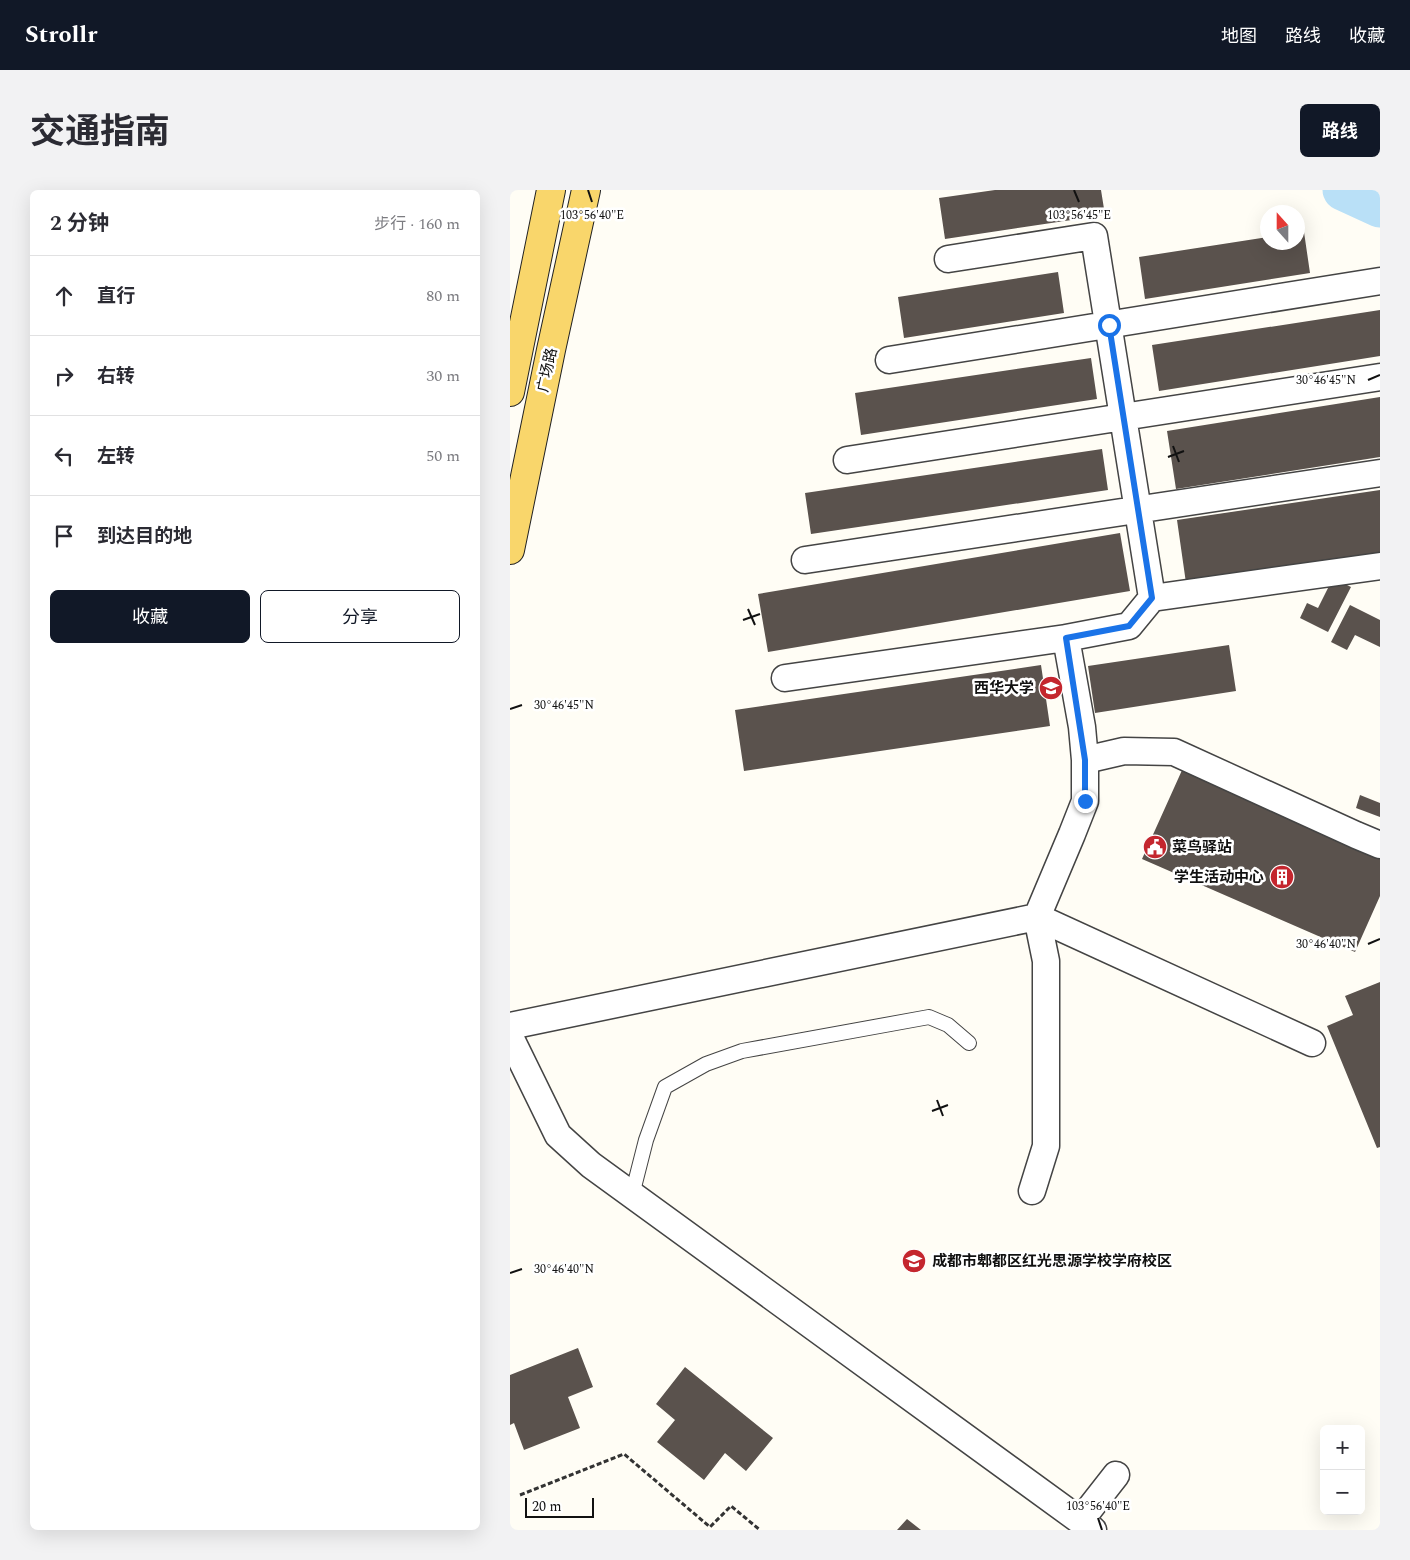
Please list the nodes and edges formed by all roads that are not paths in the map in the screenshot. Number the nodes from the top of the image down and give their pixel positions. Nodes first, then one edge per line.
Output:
1 (551, 190) edge
2 (586, 190) edge
3 (948, 259) dead end
4 (1380, 281) edge
5 (1109, 325) junction
6 (889, 360) dead end
7 (1380, 376) edge
8 (510, 392) edge
9 (1123, 417) junction
10 (848, 460) dead end
11 (1380, 473) edge
12 (1138, 510) junction
13 (510, 550) edge
14 (805, 560) dead end
15 (1380, 566) edge
16 (1152, 598) junction
17 (1066, 638) junction
18 (785, 678) dead end
19 (1085, 760) junction
20 (1380, 845) edge
21 (1037, 917) junction
22 (510, 1026) edge
23 (510, 1038) edge
24 (969, 1043) dead end
25 (1312, 1043) dead end
26 (1032, 1191) dead end
27 (632, 1195) junction
28 (1116, 1475) dead end
29 (1087, 1525) edge

1 - 8 main road
2 - 13 main road, 广场路
3 - 5 street
4 - 5 street
5 - 6 street
5 - 9 street
7 - 9 street
9 - 10 street
9 - 12 street
11 - 12 street
12 - 14 street
12 - 16 street
15 - 16 street
16 - 17 street
17 - 18 street
17 - 19 street
19 - 20 street
19 - 21 street
21 - 22 street
21 - 25 street
21 - 26 street
23 - 27 street
24 - 27 lane
27 - 29 street
28 - 29 street

